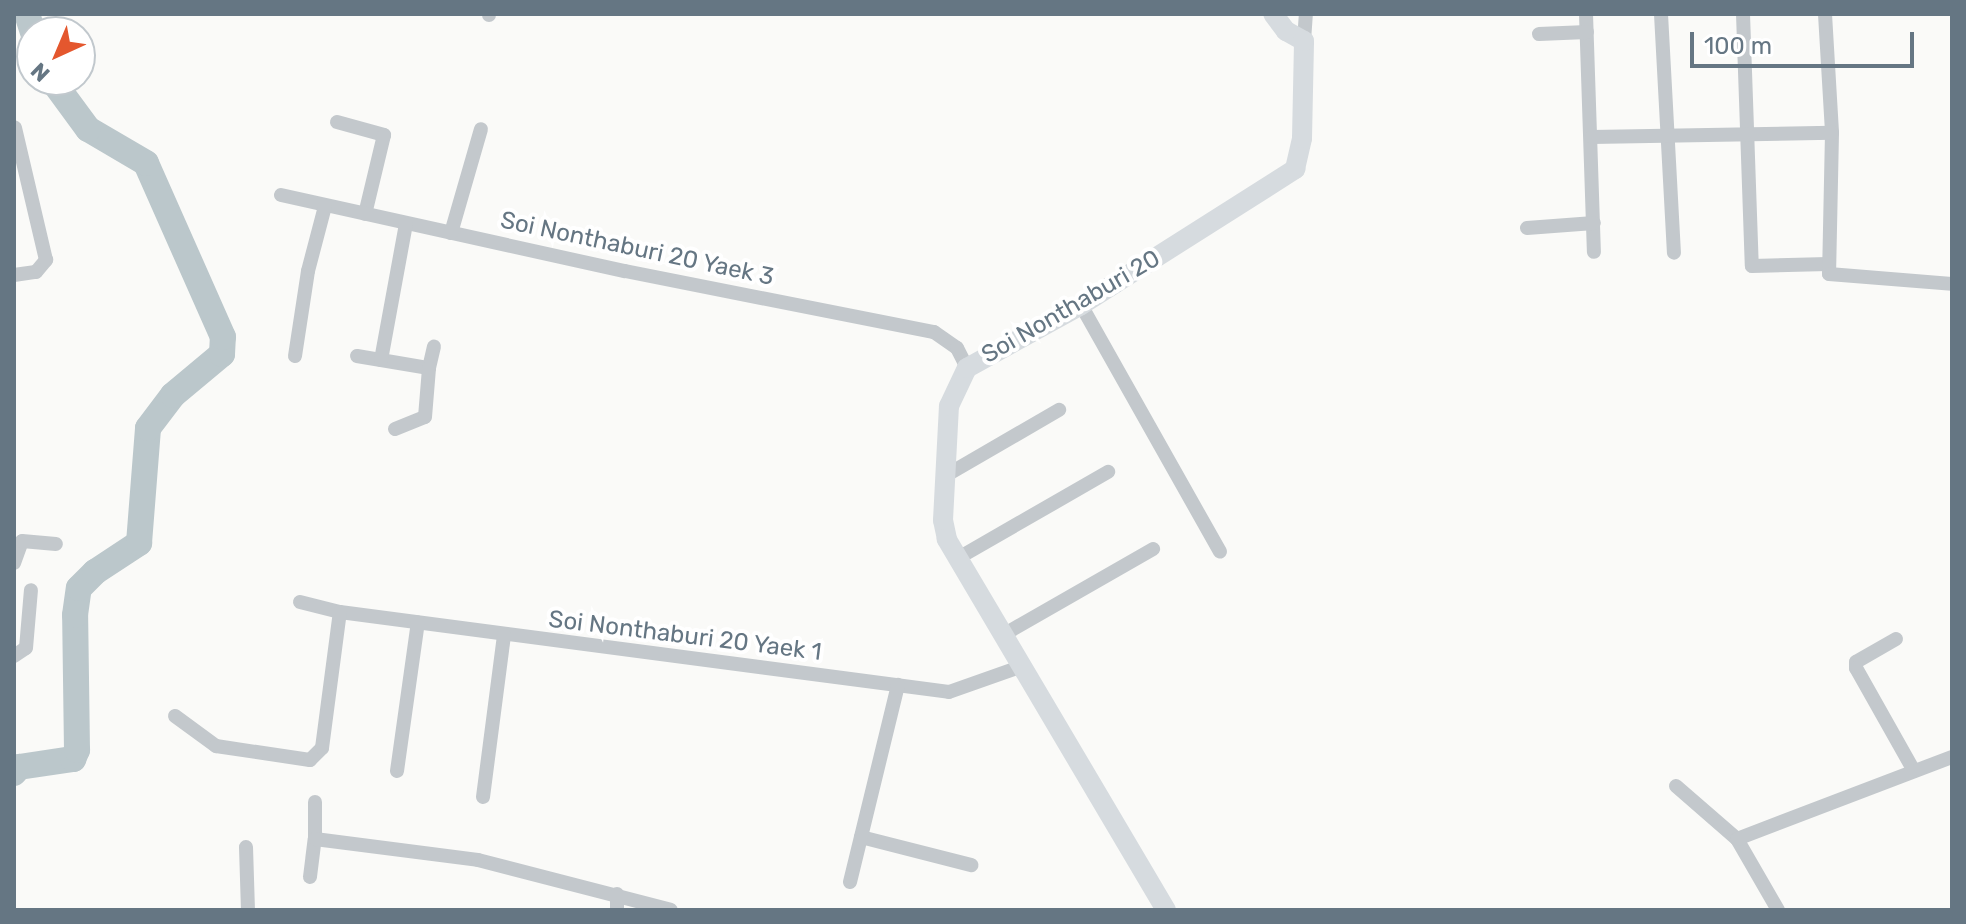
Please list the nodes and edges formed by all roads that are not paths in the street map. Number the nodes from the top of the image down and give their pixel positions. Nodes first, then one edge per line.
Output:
1 (1273, 14) edge
2 (1306, 14) edge
3 (1586, 14) edge
4 (1661, 14) edge
5 (1743, 14) edge
6 (1825, 14) edge
7 (1587, 32) junction
8 (1539, 34) dead end
9 (1304, 41) junction
10 (337, 122) dead end
11 (15, 128) edge
12 (481, 129) dead end
13 (1744, 132) junction
14 (1832, 133) junction
15 (1666, 135) junction
16 (1592, 137) junction
17 (281, 195) dead end
18 (325, 206) junction
19 (365, 214) junction
20 (1594, 223) junction
21 (406, 224) junction
22 (1527, 228) dead end
23 (451, 233) junction
24 (1594, 252) dead end
25 (1674, 253) dead end
26 (1828, 264) junction
27 (14, 275) edge
28 (1952, 284) edge
29 (1081, 305) junction
30 (434, 347) dead end
31 (295, 356) dead end
32 (357, 356) dead end
33 (381, 360) junction
34 (429, 368) junction
35 (967, 368) junction
36 (1059, 410) dead end
37 (395, 429) dead end
38 (1108, 472) dead end
39 (945, 476) junction
40 (56, 544) dead end
41 (1153, 549) dead end
42 (1220, 552) dead end
43 (960, 557) junction
44 (14, 563) edge
45 (31, 590) dead end
46 (300, 602) dead end
47 (340, 612) junction
48 (418, 622) junction
49 (504, 635) junction
50 (1003, 635) junction
51 (1896, 639) dead end
52 (14, 656) edge
53 (1020, 667) junction
54 (898, 685) junction
55 (175, 716) dead end
56 (1952, 757) edge
57 (397, 771) dead end
58 (1914, 771) junction
59 (1676, 786) dead end
60 (483, 797) dead end
61 (315, 802) dead end
62 (861, 837) junction
63 (315, 839) junction
64 (1737, 839) junction
65 (246, 847) dead end
66 (971, 865) dead end
67 (310, 877) dead end
68 (850, 882) dead end
69 (617, 894) junction
70 (248, 910) edge
71 (617, 910) edge
72 (671, 910) edge
73 (1166, 910) edge
74 (1778, 910) edge

1 - 9 street
2 - 9 street
3 - 7 street
4 - 15 street
5 - 13 street
6 - 14 street
7 - 8 street
7 - 16 street
9 - 29 street, Soi Nonthaburi 20
10 - 19 street
11 - 27 street
12 - 23 street
13 - 14 street
13 - 15 street
13 - 26 street
14 - 26 street
15 - 16 street
15 - 25 street
16 - 20 street
17 - 18 street, Soi Nonthaburi 20 Yaek 3
18 - 19 street, Soi Nonthaburi 20 Yaek 3
18 - 31 street
19 - 21 street, Soi Nonthaburi 20 Yaek 3
20 - 22 street
20 - 24 street
21 - 23 street, Soi Nonthaburi 20 Yaek 3
21 - 33 street
23 - 35 street, Soi Nonthaburi 20 Yaek 3
26 - 28 street
29 - 35 street, Soi Nonthaburi 20
29 - 42 street
30 - 34 street
32 - 33 street
33 - 34 street
34 - 37 street
35 - 39 street, Soi Nonthaburi 20
36 - 39 street
38 - 43 street
39 - 43 street, Soi Nonthaburi 20
40 - 44 street
41 - 50 street
43 - 50 street, Soi Nonthaburi 20
45 - 52 street
46 - 47 street, Soi Nonthaburi 20 Yaek 1
47 - 48 street, Soi Nonthaburi 20 Yaek 1
47 - 55 street
48 - 49 street, Soi Nonthaburi 20 Yaek 1
48 - 57 street
49 - 54 street, Soi Nonthaburi 20 Yaek 1
49 - 60 street
50 - 53 street, Soi Nonthaburi 20
51 - 58 street
53 - 54 street, Soi Nonthaburi 20 Yaek 1
53 - 73 street, Soi Nonthaburi 20
54 - 62 street
56 - 58 street
58 - 64 street
59 - 64 street
61 - 63 street
62 - 66 street
62 - 68 street
63 - 67 street
63 - 69 street
64 - 74 street
65 - 70 street
69 - 71 street
69 - 72 street

